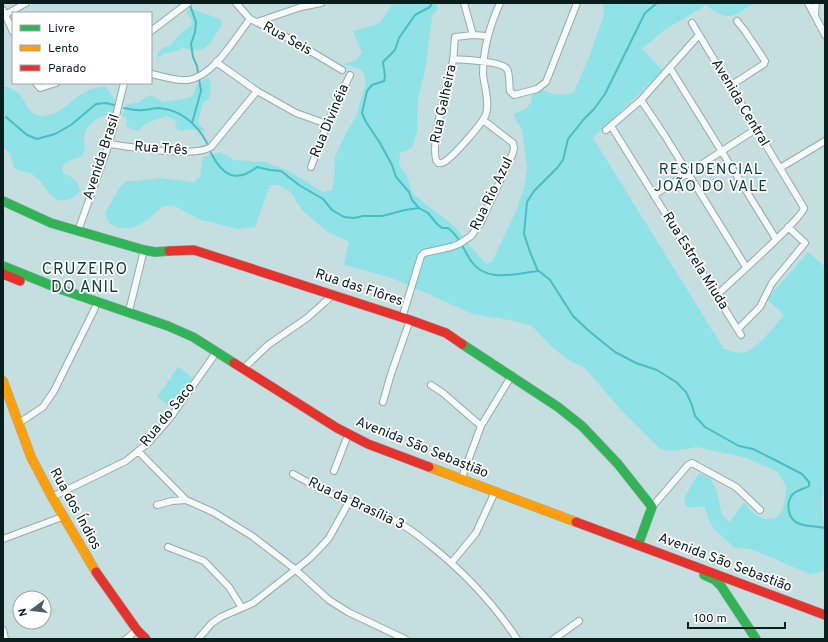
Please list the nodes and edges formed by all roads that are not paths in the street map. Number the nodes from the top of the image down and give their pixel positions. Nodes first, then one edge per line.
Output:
1 (26, 3) edge
2 (188, 3) edge
3 (236, 3) edge
4 (321, 3) edge
5 (464, 3) edge
6 (500, 3) edge
7 (577, 3) edge
8 (812, 3) edge
9 (311, 4) edge
10 (300, 5) edge
11 (4, 14) edge
12 (250, 19) junction
13 (737, 21) dead end
14 (257, 22) junction
15 (692, 23) dead end
16 (12, 30) edge
17 (152, 30) edge
18 (473, 35) junction
19 (698, 35) junction
20 (825, 35) edge
21 (487, 36) junction
22 (453, 60) junction
23 (484, 61) junction
24 (216, 62) junction
25 (670, 68) junction
26 (342, 70) dead end
27 (152, 74) edge
28 (350, 75) dead end
29 (37, 84) edge
30 (53, 84) edge
31 (124, 84) edge
32 (730, 86) junction
33 (257, 91) junction
34 (641, 100) junction
35 (483, 120) junction
36 (327, 124) junction
37 (756, 129) junction
38 (825, 141) edge
39 (110, 144) junction
40 (722, 151) junction
41 (312, 168) dead end
42 (780, 168) junction
43 (688, 173) junction
44 (654, 195) junction
45 (3, 201) edge
46 (788, 226) junction
47 (78, 231) junction
48 (776, 240) junction
49 (144, 250) junction
50 (3, 266) edge
51 (746, 267) junction
52 (3, 274) edge
53 (334, 294) junction
54 (716, 296) junction
55 (94, 308) junction
56 (129, 311) junction
57 (406, 319) junction
58 (213, 357) junction
59 (243, 369) junction
60 (512, 376) junction
61 (3, 381) edge
62 (431, 385) dead end
63 (382, 402) dead end
64 (19, 423) junction
65 (481, 426) junction
66 (346, 440) junction
67 (138, 451) junction
68 (334, 471) dead end
69 (293, 474) dead end
70 (461, 480) junction
71 (493, 496) junction
72 (52, 497) junction
73 (186, 500) junction
74 (349, 502) junction
75 (157, 505) dead end
76 (652, 507) junction
77 (760, 510) dead end
78 (62, 517) junction
79 (3, 539) edge
80 (638, 545) junction
81 (168, 547) dead end
82 (452, 562) junction
83 (296, 570) junction
84 (746, 586) junction
85 (731, 601) junction
86 (242, 608) junction
87 (825, 615) edge
88 (579, 621) dead end
89 (3, 630) edge
90 (137, 630) junction
91 (5, 639) edge
92 (126, 639) edge
93 (146, 639) edge
94 (198, 639) edge
95 (405, 639) edge
96 (517, 639) edge
97 (554, 639) edge
98 (756, 639) edge

1 - 11 street
2 - 17 street
3 - 12 street, Rua Seis
4 - 9 street
5 - 18 street
6 - 21 street
7 - 23 street
8 - 20 street
9 - 10 street
10 - 14 street
11 - 16 street
12 - 14 street, Rua Seis
12 - 24 street
13 - 32 street
14 - 26 street, Rua Seis
15 - 19 street, Avenida Central
18 - 21 street, Rua Galheira
18 - 22 street, Rua Galheira
19 - 25 street
19 - 32 street, Avenida Central
21 - 23 street
22 - 23 street
22 - 35 street, Rua Galheira
23 - 35 street
24 - 27 street
24 - 33 street
25 - 34 street
25 - 40 street
28 - 36 street, Rua Divinéia
29 - 30 street
31 - 39 street, Avenida Brasil
32 - 37 street, Avenida Central
33 - 36 street
33 - 39 street, Rua Três
34 - 43 street
34 - 44 street, Rua Estrela Miuda
35 - 57 street, Rua Rio Azul
36 - 41 street, Rua Divinéia
37 - 40 street
37 - 42 street, Avenida Central
38 - 42 street
39 - 47 street, Avenida Brasil
40 - 43 street
40 - 48 street
42 - 46 street, Avenida Central
43 - 44 street
43 - 51 street
44 - 54 street, Rua Estrela Miuda
45 - 47 main road, Rua das Flôres
46 - 48 street
46 - 54 street, Rua Estrela Miuda
47 - 49 main road, Rua das Flôres
48 - 51 street
49 - 53 main road, Rua das Flôres
49 - 56 street
50 - 56 main road, Avenida São Sebastião
51 - 54 street
52 - 55 main road, Avenida São Sebastião
53 - 57 main road, Rua das Flôres
53 - 59 street
55 - 58 main road, Avenida São Sebastião
55 - 64 street
56 - 59 main road, Avenida São Sebastião
57 - 60 main road, Rua das Flôres
57 - 63 street
58 - 66 main road, Avenida São Sebastião
58 - 67 street, Rua do Saco
59 - 70 main road, Avenida São Sebastião
60 - 65 street
60 - 76 main road, Rua das Flôres
61 - 64 main road, Rua dos Índios
62 - 65 street
64 - 72 main road, Rua dos Índios
65 - 70 street
66 - 68 street
66 - 71 main road, Avenida São Sebastião
67 - 72 street, Rua do Saco
67 - 73 street
69 - 74 street, Rua da Brasília 3
70 - 80 main road, Avenida São Sebastião
71 - 82 street
71 - 85 main road, Avenida São Sebastião
72 - 78 main road, Rua dos Índios
73 - 75 street
73 - 83 street
74 - 82 street, Rua da Brasília 3
74 - 83 street
76 - 77 street
76 - 80 main road
78 - 79 street
78 - 90 main road, Rua dos Índios
80 - 84 main road, Avenida São Sebastião
81 - 86 street
82 - 96 street, Rua da Brasília 3
83 - 86 street
83 - 95 street
84 - 85 main road
84 - 87 main road, Avenida São Sebastião
85 - 98 main road
86 - 94 street
88 - 97 street
89 - 91 street
90 - 92 street
90 - 93 main road, Rua dos Índios

